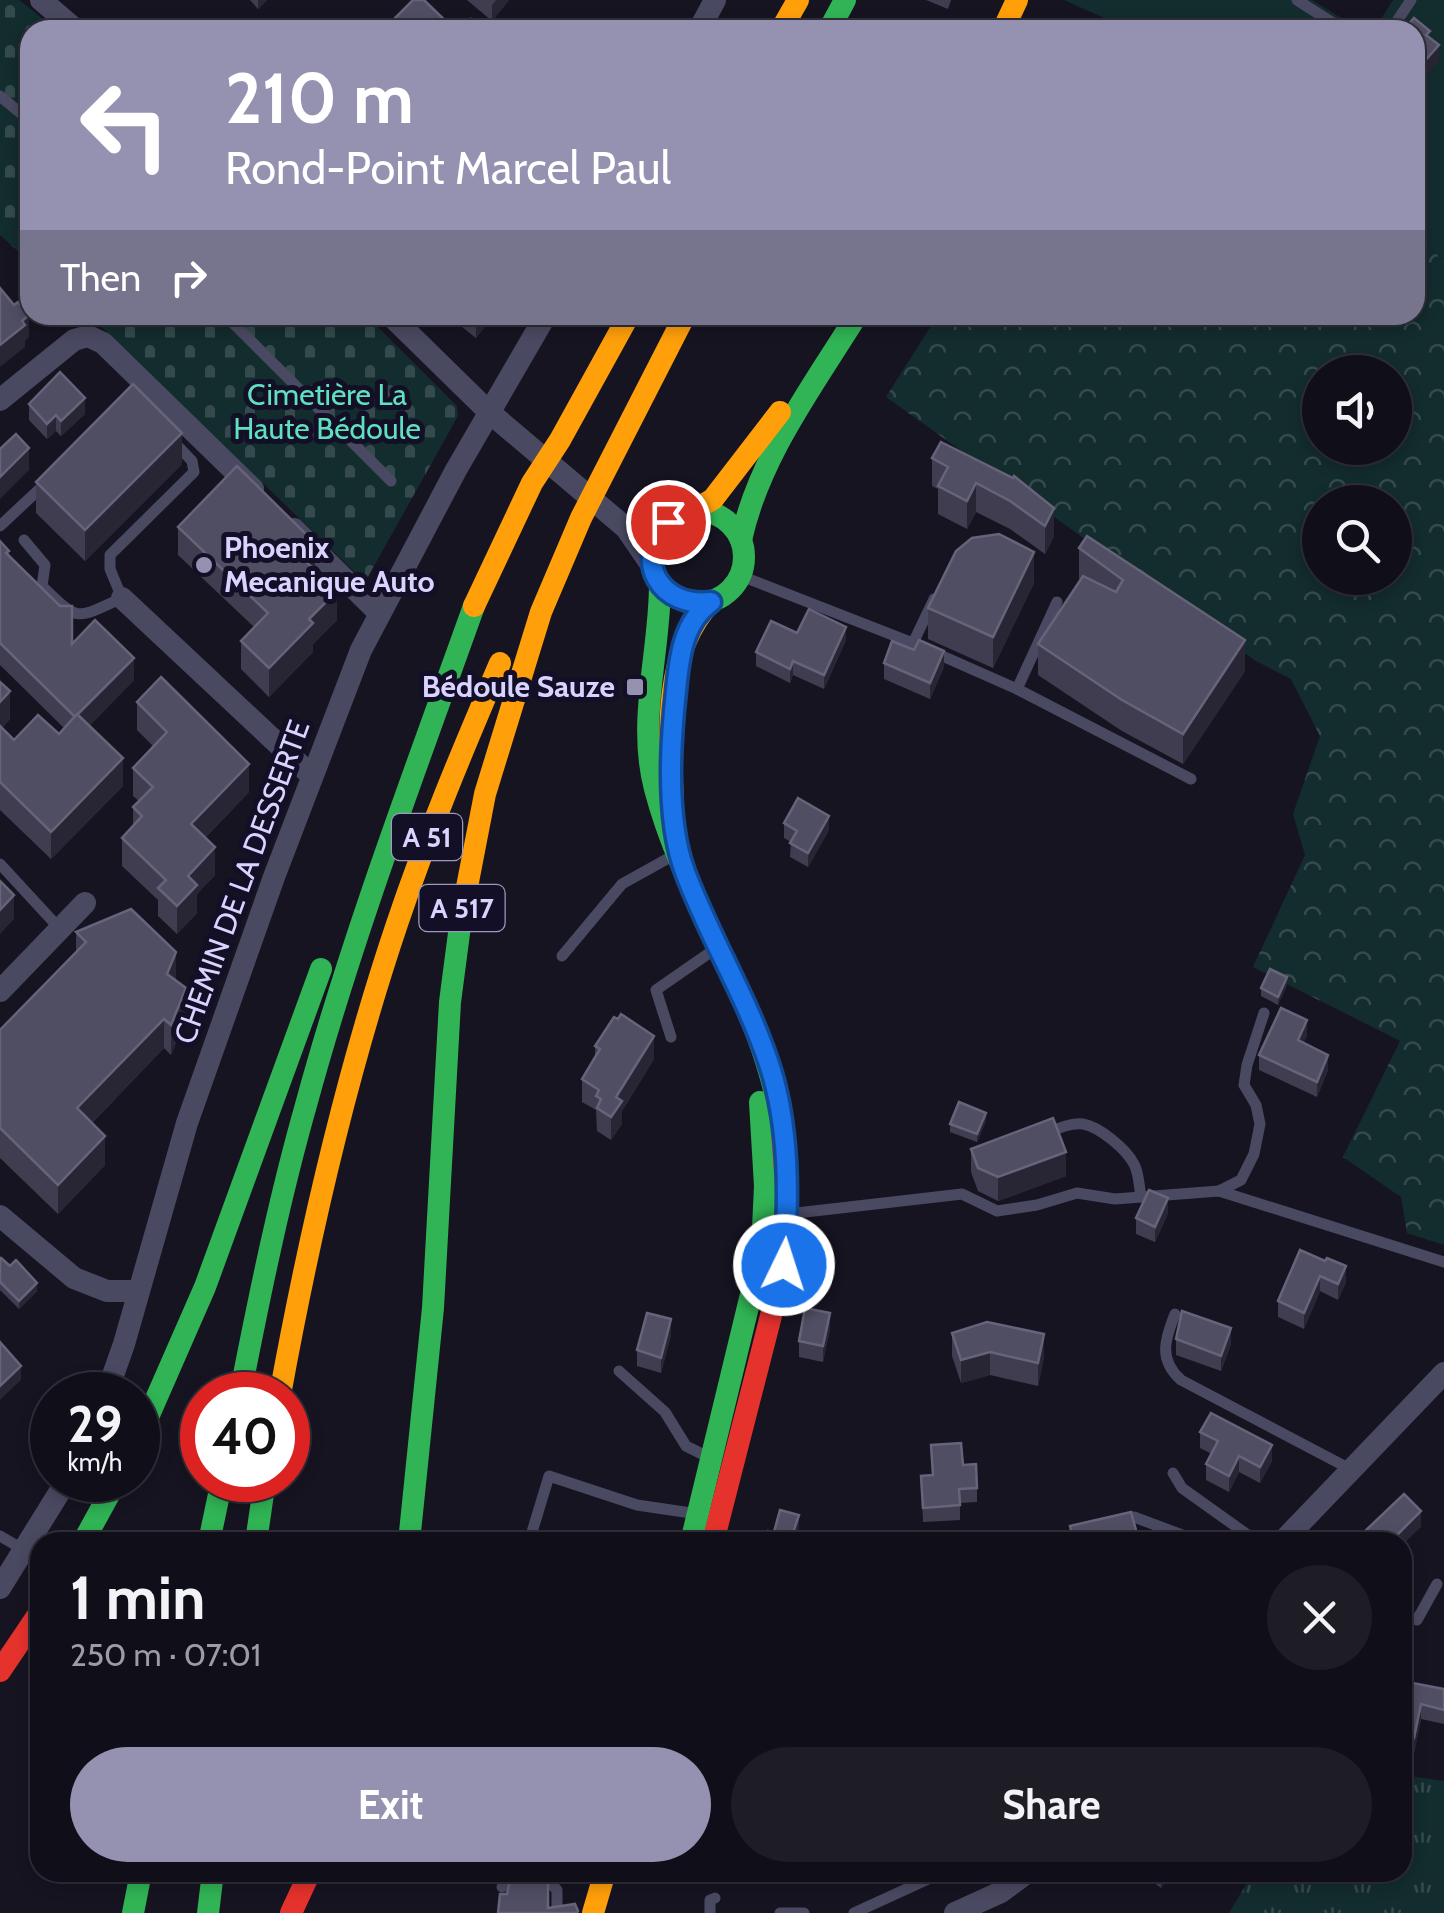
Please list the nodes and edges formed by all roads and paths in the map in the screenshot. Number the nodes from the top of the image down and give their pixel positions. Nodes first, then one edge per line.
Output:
1 (41, 0) edge
2 (1297, 0) edge
3 (64, 20) edge
4 (1328, 20) edge
5 (0, 96) edge
6 (20, 113) edge
7 (234, 325) edge
8 (400, 325) edge
9 (540, 325) edge
10 (623, 325) edge
11 (669, 325) edge
12 (680, 325) edge
13 (840, 325) edge
14 (850, 325) edge
15 (0, 400) edge
16 (490, 412) junction
17 (160, 427) edge
18 (54, 476) edge
19 (392, 481) dead end
20 (691, 512) junction
21 (668, 522) junction
22 (0, 526) edge
23 (626, 528) junction
24 (24, 540) dead end
25 (742, 540) junction
26 (656, 576) junction
27 (741, 576) junction
28 (944, 580) edge
29 (481, 588) junction
30 (122, 598) junction
31 (711, 602) junction
32 (1057, 602) dead end
33 (379, 612) junction
34 (913, 643) junction
35 (1018, 688) junction
36 (312, 776) junction
37 (1190, 779) dead end
38 (680, 861) junction
39 (0, 864) edge
40 (85, 903) dead end
41 (60, 930) junction
42 (718, 947) junction
43 (562, 956) dead end
44 (0, 991) edge
45 (742, 1001) junction
46 (1264, 1013) dead end
47 (671, 1037) dead end
48 (1028, 1142) edge
49 (1219, 1191) junction
50 (1140, 1196) junction
51 (788, 1214) junction
52 (0, 1216) edge
53 (764, 1218) junction
54 (1444, 1262) edge
55 (138, 1291) junction
56 (1175, 1314) dead end
57 (619, 1371) dead end
58 (113, 1372) edge
59 (245, 1372) edge
60 (285, 1372) edge
61 (1444, 1374) edge
62 (160, 1390) edge
63 (711, 1458) junction
64 (1352, 1470) junction
65 (1173, 1473) dead end
66 (54, 1502) edge
67 (105, 1502) edge
68 (218, 1502) edge
69 (262, 1502) edge
70 (698, 1514) junction
71 (1099, 1526) edge
72 (35, 1532) edge
73 (88, 1532) edge
74 (212, 1532) edge
75 (257, 1532) edge
76 (411, 1532) edge
77 (532, 1532) edge
78 (693, 1532) edge
79 (716, 1532) edge
80 (1174, 1532) edge
81 (1244, 1532) edge
82 (1292, 1532) edge
83 (0, 1536) edge
84 (30, 1540) edge
85 (24, 1550) junction
86 (1437, 1584) dead end
87 (0, 1588) edge
88 (1412, 1619) edge
89 (30, 1626) edge
90 (0, 1670) edge
91 (140, 1882) edge
92 (212, 1882) edge
93 (305, 1882) edge
94 (511, 1882) edge
95 (550, 1882) edge
96 (602, 1882) edge
97 (621, 1882) edge
98 (922, 1882) edge
99 (1008, 1882) edge
100 (502, 1887) dead end
101 (715, 1898) dead end
102 (133, 1913) edge
103 (208, 1913) edge
104 (291, 1913) edge
105 (556, 1913) edge
106 (593, 1913) edge
107 (612, 1913) edge
108 (710, 1913) edge
109 (780, 1913) edge
110 (804, 1913) edge
111 (854, 1913) edge
112 (955, 1913) edge

1 - 3 street
2 - 4 lane
5 - 6 lane
7 - 19 lane
8 - 16 street
9 - 16 street, CHEMIN DE LA DESSERTE
10 - 29 main road, A 51
11 - 60 main road, A 51
12 - 76 main road, A 517
13 - 20 main road
14 - 25 main road
15 - 33 street
16 - 23 street
16 - 33 street, CHEMIN DE LA DESSERTE
17 - 30 lane
18 - 22 lane
20 - 21 main road
20 - 25 main road
21 - 23 street
21 - 26 main road
23 - 26 street
24 - 30 lane
25 - 27 main road
26 - 31 main road
26 - 38 main road
27 - 31 main road
27 - 34 lane
28 - 34 lane
29 - 59 main road, A 51
29 - 62 main road
30 - 36 street
31 - 38 main road
32 - 35 lane
33 - 36 street, CHEMIN DE LA DESSERTE
34 - 35 lane
35 - 37 lane
36 - 55 street, CHEMIN DE LA DESSERTE
38 - 42 main road
38 - 43 lane
39 - 41 lane
40 - 41 street
41 - 44 street
42 - 45 main road
42 - 47 lane
45 - 51 main road
45 - 53 main road
46 - 49 lane
48 - 50 lane
49 - 50 lane
49 - 54 lane
50 - 51 lane
51 - 53 lane
51 - 79 main road
52 - 55 street
53 - 63 main road
55 - 58 street, CHEMIN DE LA DESSERTE
56 - 64 lane
57 - 63 lane
61 - 64 street
63 - 70 main road
64 - 82 street
65 - 81 lane
66 - 72 street
67 - 73 main road
68 - 74 main road
69 - 75 main road
70 - 77 lane
70 - 78 main road
71 - 80 lane
83 - 85 lane
84 - 85 street
85 - 87 street
86 - 88 lane
89 - 90 main road
91 - 102 main road
92 - 103 main road
93 - 104 main road
94 - 100 lane
95 - 105 lane
96 - 106 main road
97 - 107 main road
98 - 111 lane
99 - 112 street
101 - 108 lane
109 - 110 lane

